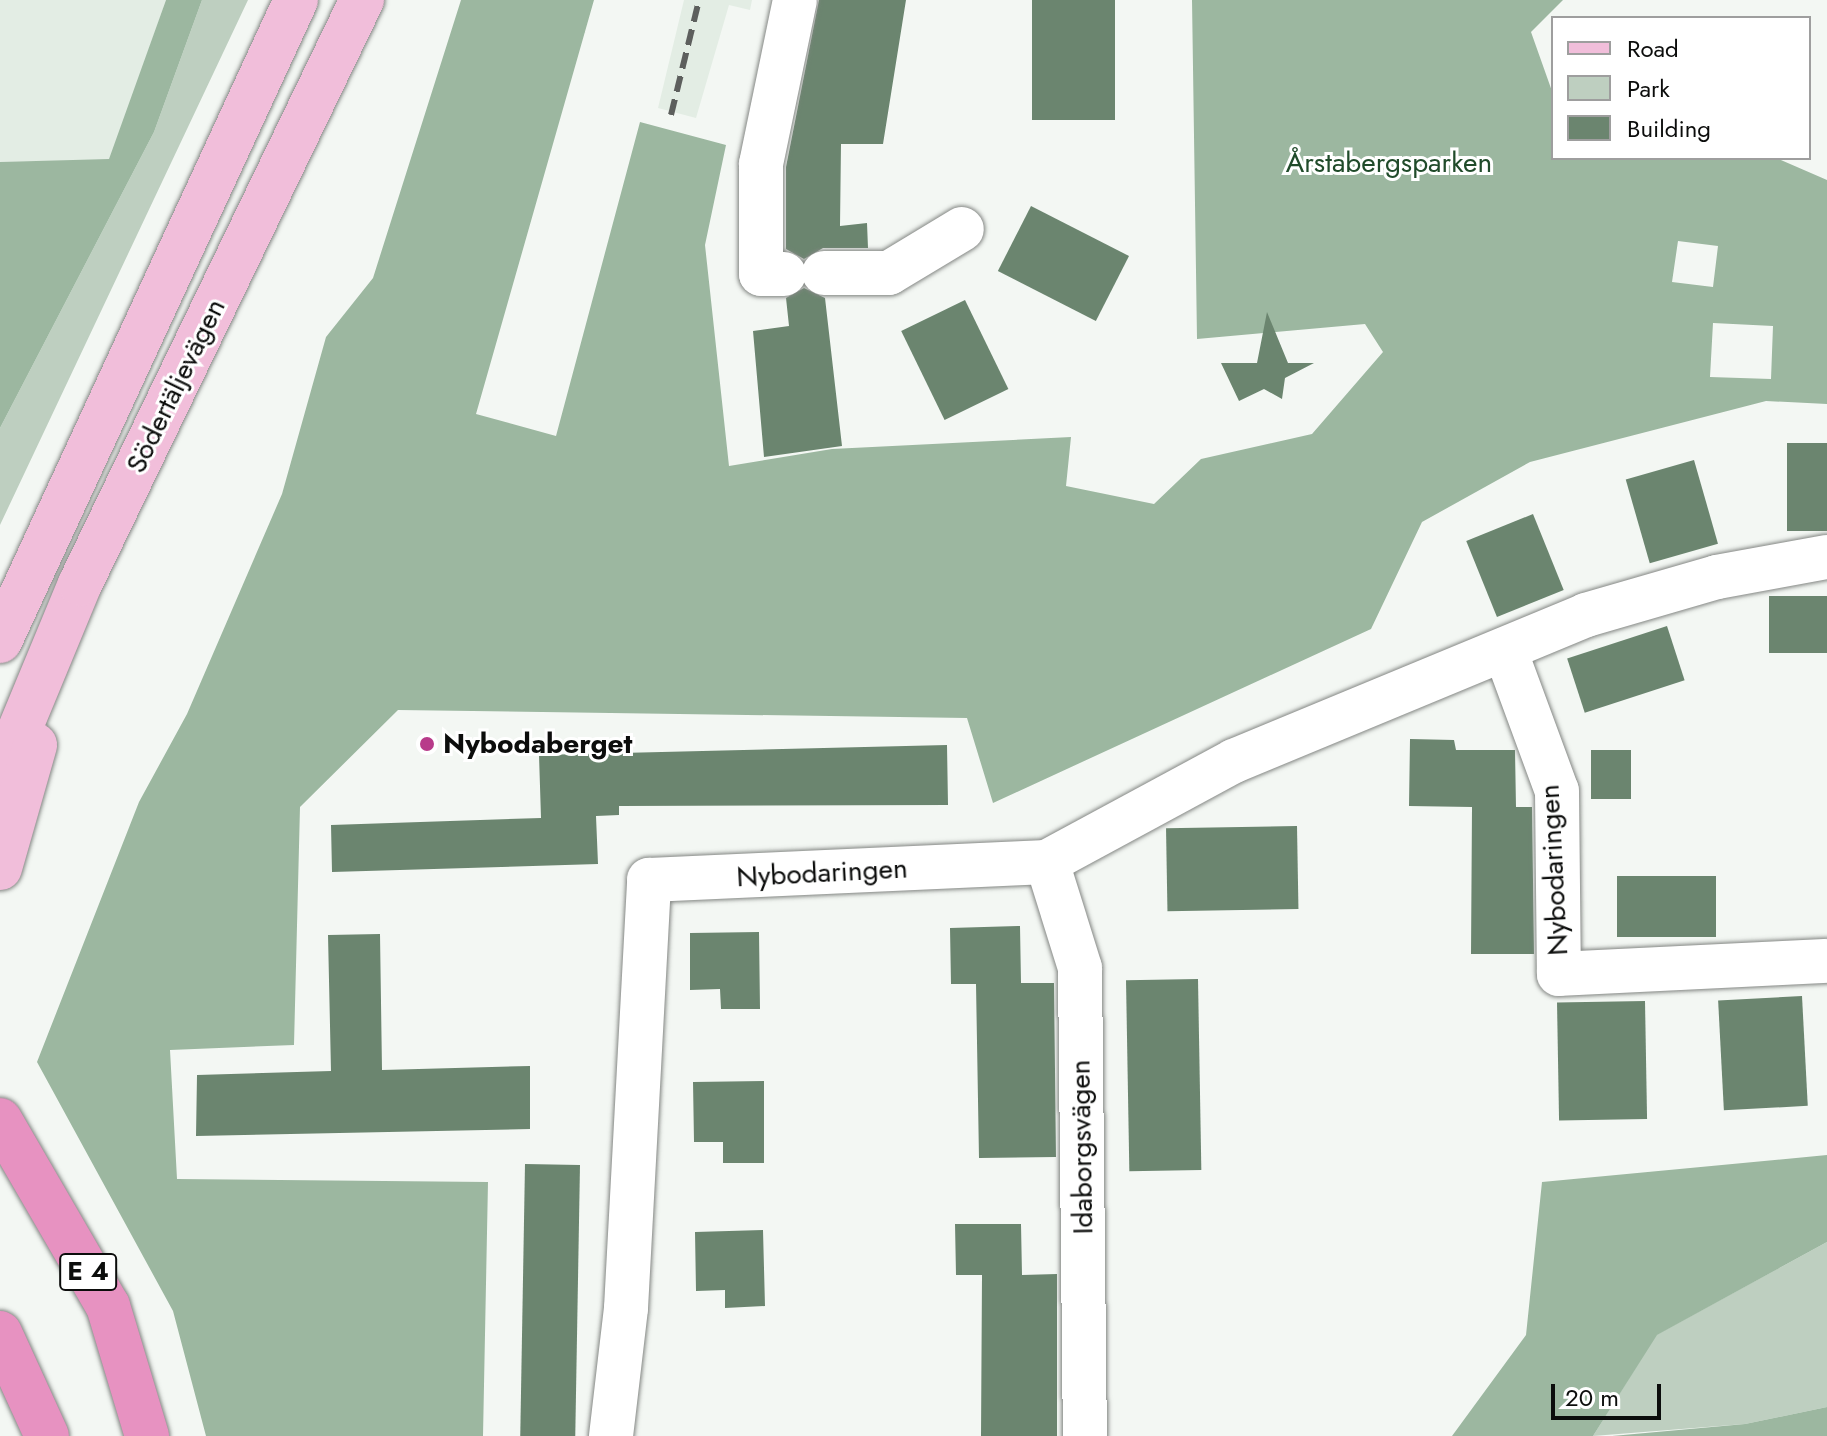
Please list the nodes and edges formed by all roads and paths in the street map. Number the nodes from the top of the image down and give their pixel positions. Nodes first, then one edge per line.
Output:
1 (296, 0) edge
2 (362, 0) edge
3 (795, 0) edge
4 (962, 229) dead end
5 (1827, 557) edge
6 (80, 584) junction
7 (0, 641) edge
8 (1505, 650) junction
9 (0, 777) edge
10 (1047, 862) junction
11 (0, 868) edge
12 (1827, 961) edge
13 (0, 1120) edge
14 (0, 1333) edge
15 (47, 1436) edge
16 (147, 1436) edge
17 (611, 1436) edge
18 (1085, 1436) edge

1 - 7 main road, Södertäljevägen
2 - 6 main road, Södertäljevägen
3 - 4 street
5 - 8 street, Nybodaringen
6 - 9 main road, Södertäljevägen
6 - 11 main road
8 - 10 street, Nybodaringen
8 - 12 street, Nybodaringen
10 - 17 street, Nybodaringen
10 - 18 street, Idaborgsvägen
13 - 16 highway, E 4
14 - 15 highway

